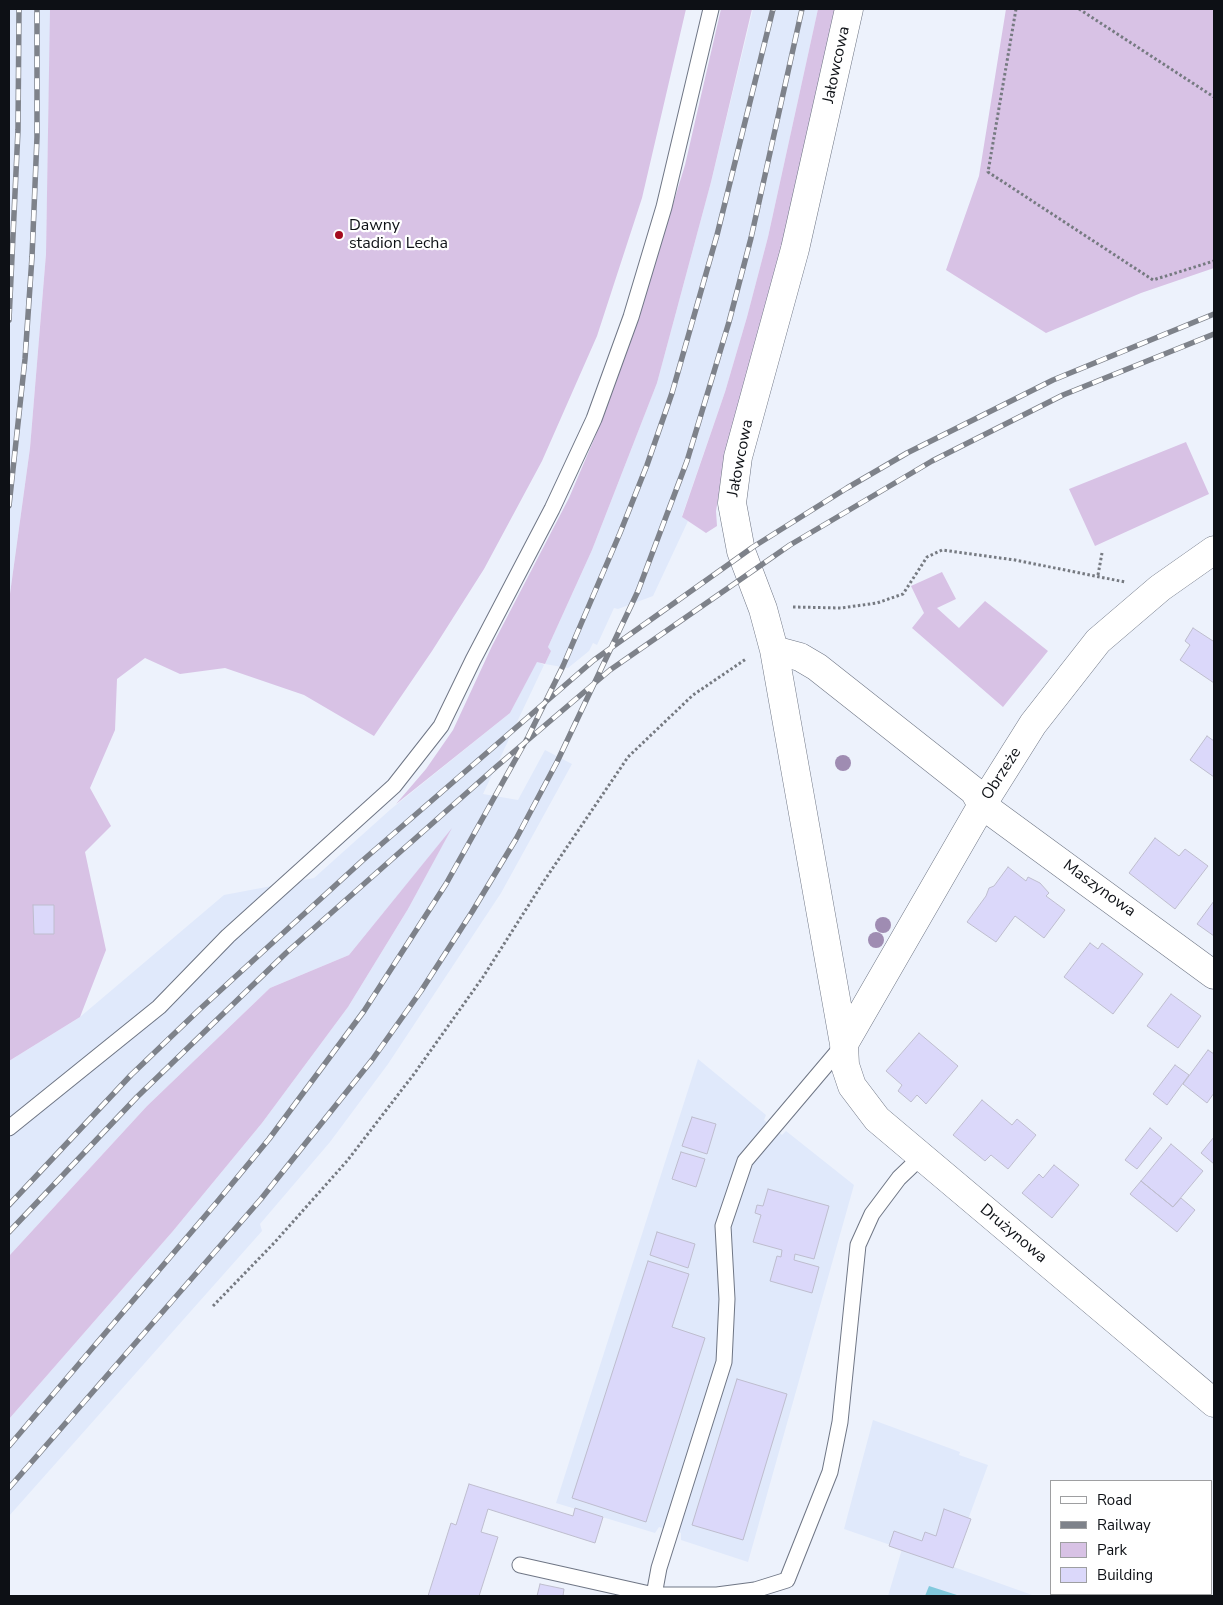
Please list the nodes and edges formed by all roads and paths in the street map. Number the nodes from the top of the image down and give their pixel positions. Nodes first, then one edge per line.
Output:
1 (712, 9) edge
2 (849, 9) edge
3 (1016, 9) edge
4 (1079, 9) edge
5 (1214, 97) edge
6 (1214, 261) edge
7 (1102, 553) dead end
8 (1212, 556) edge
9 (1098, 576) junction
10 (1160, 588) junction
11 (763, 609) junction
12 (774, 650) junction
13 (982, 805) junction
14 (1214, 975) edge
15 (844, 1044) junction
16 (9, 1128) edge
17 (921, 1158) junction
18 (213, 1306) dead end
19 (1214, 1403) edge
20 (520, 1565) dead end
21 (787, 1580) junction
22 (654, 1595) junction
23 (780, 1596) edge

1 - 16 lane
2 - 11 street, Jałowcowa
3 - 6 path
4 - 5 path
7 - 9 path
8 - 10 street, Obrzeże
9 - 10 path
9 - 11 path
10 - 13 street, Obrzeże
11 - 12 street, Jałowcowa
12 - 13 street
12 - 15 street, Jałowcowa
12 - 18 path
13 - 14 street, Maszynowa
13 - 15 street, Obrzeże
15 - 17 street, Drużynowa
15 - 22 lane
17 - 19 street, Drużynowa
17 - 21 lane
20 - 22 lane
21 - 22 lane
21 - 23 lane

